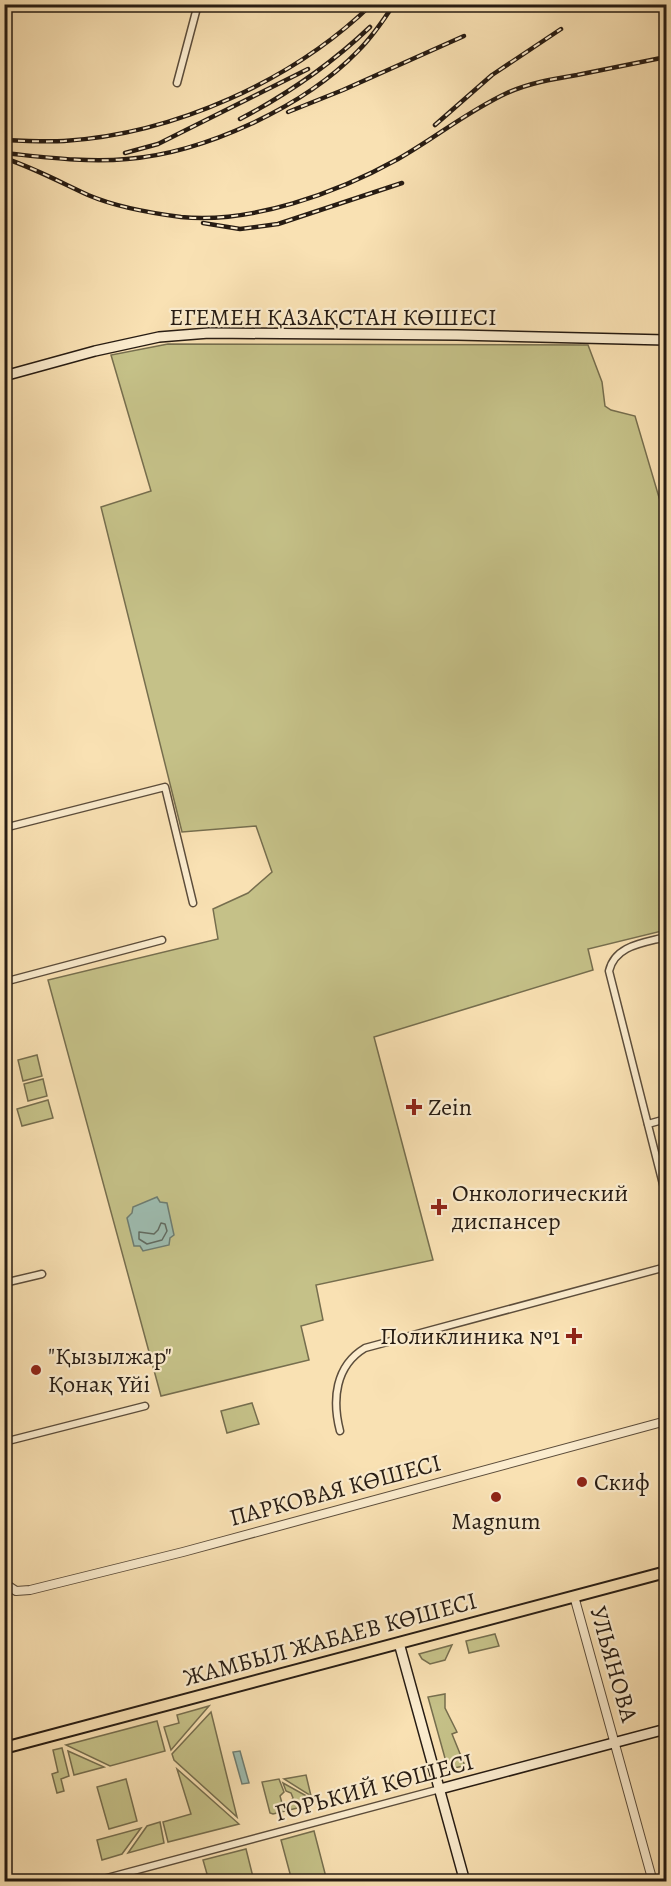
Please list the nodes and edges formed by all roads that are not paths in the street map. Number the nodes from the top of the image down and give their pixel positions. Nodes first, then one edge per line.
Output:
1 (198, 4) edge
2 (177, 83) dead end
3 (666, 340) edge
4 (4, 376) edge
5 (4, 828) edge
6 (192, 903) dead end
7 (666, 937) edge
8 (162, 940) dead end
9 (4, 982) edge
10 (666, 1119) edge
11 (648, 1124) junction
12 (666, 1196) edge
13 (666, 1267) edge
14 (42, 1274) dead end
15 (4, 1283) edge
16 (145, 1406) dead end
17 (666, 1421) edge
18 (340, 1431) dead end
19 (4, 1442) edge
20 (666, 1572) edge
21 (4, 1583) edge
22 (574, 1596) junction
23 (399, 1642) junction
24 (666, 1729) edge
25 (616, 1743) junction
26 (4, 1748) edge
27 (440, 1789) junction
28 (92, 1881) edge
29 (465, 1881) edge
30 (653, 1881) edge

1 - 2 street
3 - 4 main road, ЕГЕМЕН ҚАЗАҚСТАН КӨШЕСІ
5 - 6 street
7 - 11 street
8 - 9 street
10 - 11 street
11 - 12 street
13 - 18 street
14 - 15 street
16 - 19 street
17 - 21 street, ПАРКОВАЯ КӨШЕСІ
20 - 22 main road, ЖАМБЫЛ ЖАБАЕВ КӨШЕСІ
22 - 23 main road, ЖАМБЫЛ ЖАБАЕВ КӨШЕСІ
22 - 25 street, УЛЬЯНОВА
23 - 26 main road, ЖАМБЫЛ ЖАБАЕВ КӨШЕСІ
23 - 27 main road
24 - 25 main road, ГОРЬКИЙ КӨШЕСІ
25 - 27 main road, ГОРЬКИЙ КӨШЕСІ
25 - 30 street, УЛЬЯНОВА
27 - 28 street, ГОРЬКИЙ КӨШЕСІ
27 - 29 main road

